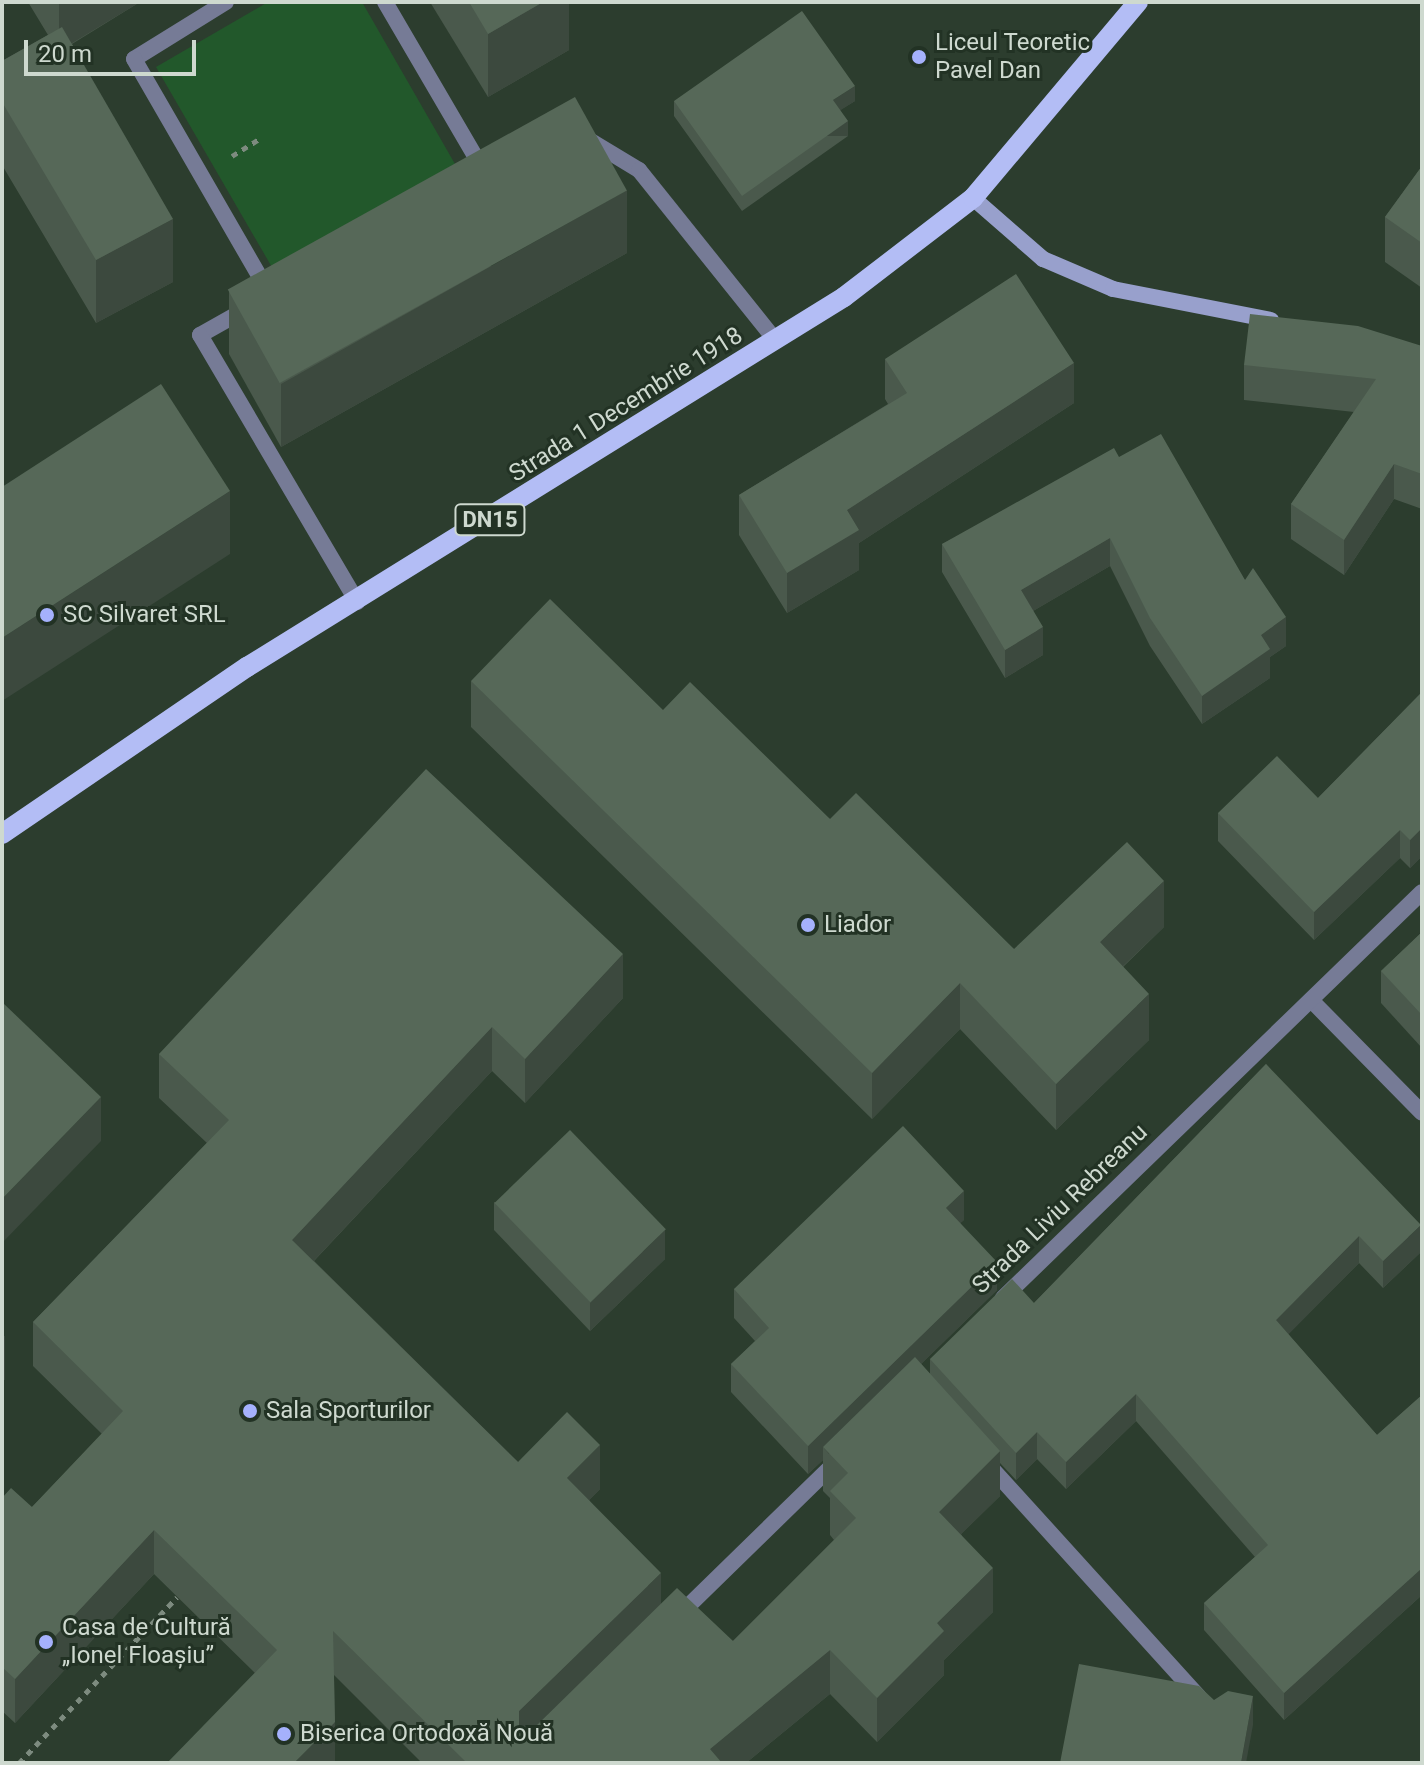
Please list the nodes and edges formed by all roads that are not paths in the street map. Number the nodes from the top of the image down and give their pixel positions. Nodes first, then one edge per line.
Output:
1 (226, 2) edge
2 (385, 2) edge
3 (1138, 2) edge
4 (560, 140) edge
5 (506, 156) edge
6 (973, 198) junction
7 (1298, 325) edge
8 (776, 341) junction
9 (357, 602) junction
10 (2, 834) edge
11 (1422, 892) edge
12 (1311, 1000) junction
13 (1422, 1113) edge
14 (994, 1308) edge
15 (858, 1440) edge
16 (976, 1452) edge
17 (664, 1629) edge
18 (1217, 1718) edge

1 - 9 street
2 - 5 street
3 - 6 main road, Strada 1 Decembrie 1918 / DN15
4 - 8 street
6 - 7 street
6 - 8 main road, Strada 1 Decembrie 1918 / DN15
8 - 9 main road, Strada 1 Decembrie 1918 / DN15
9 - 10 main road, Strada 1 Decembrie 1918 / DN15
11 - 12 street, Strada Liviu Rebreanu
12 - 13 street
12 - 14 street, Strada Liviu Rebreanu
15 - 17 street
16 - 18 street

